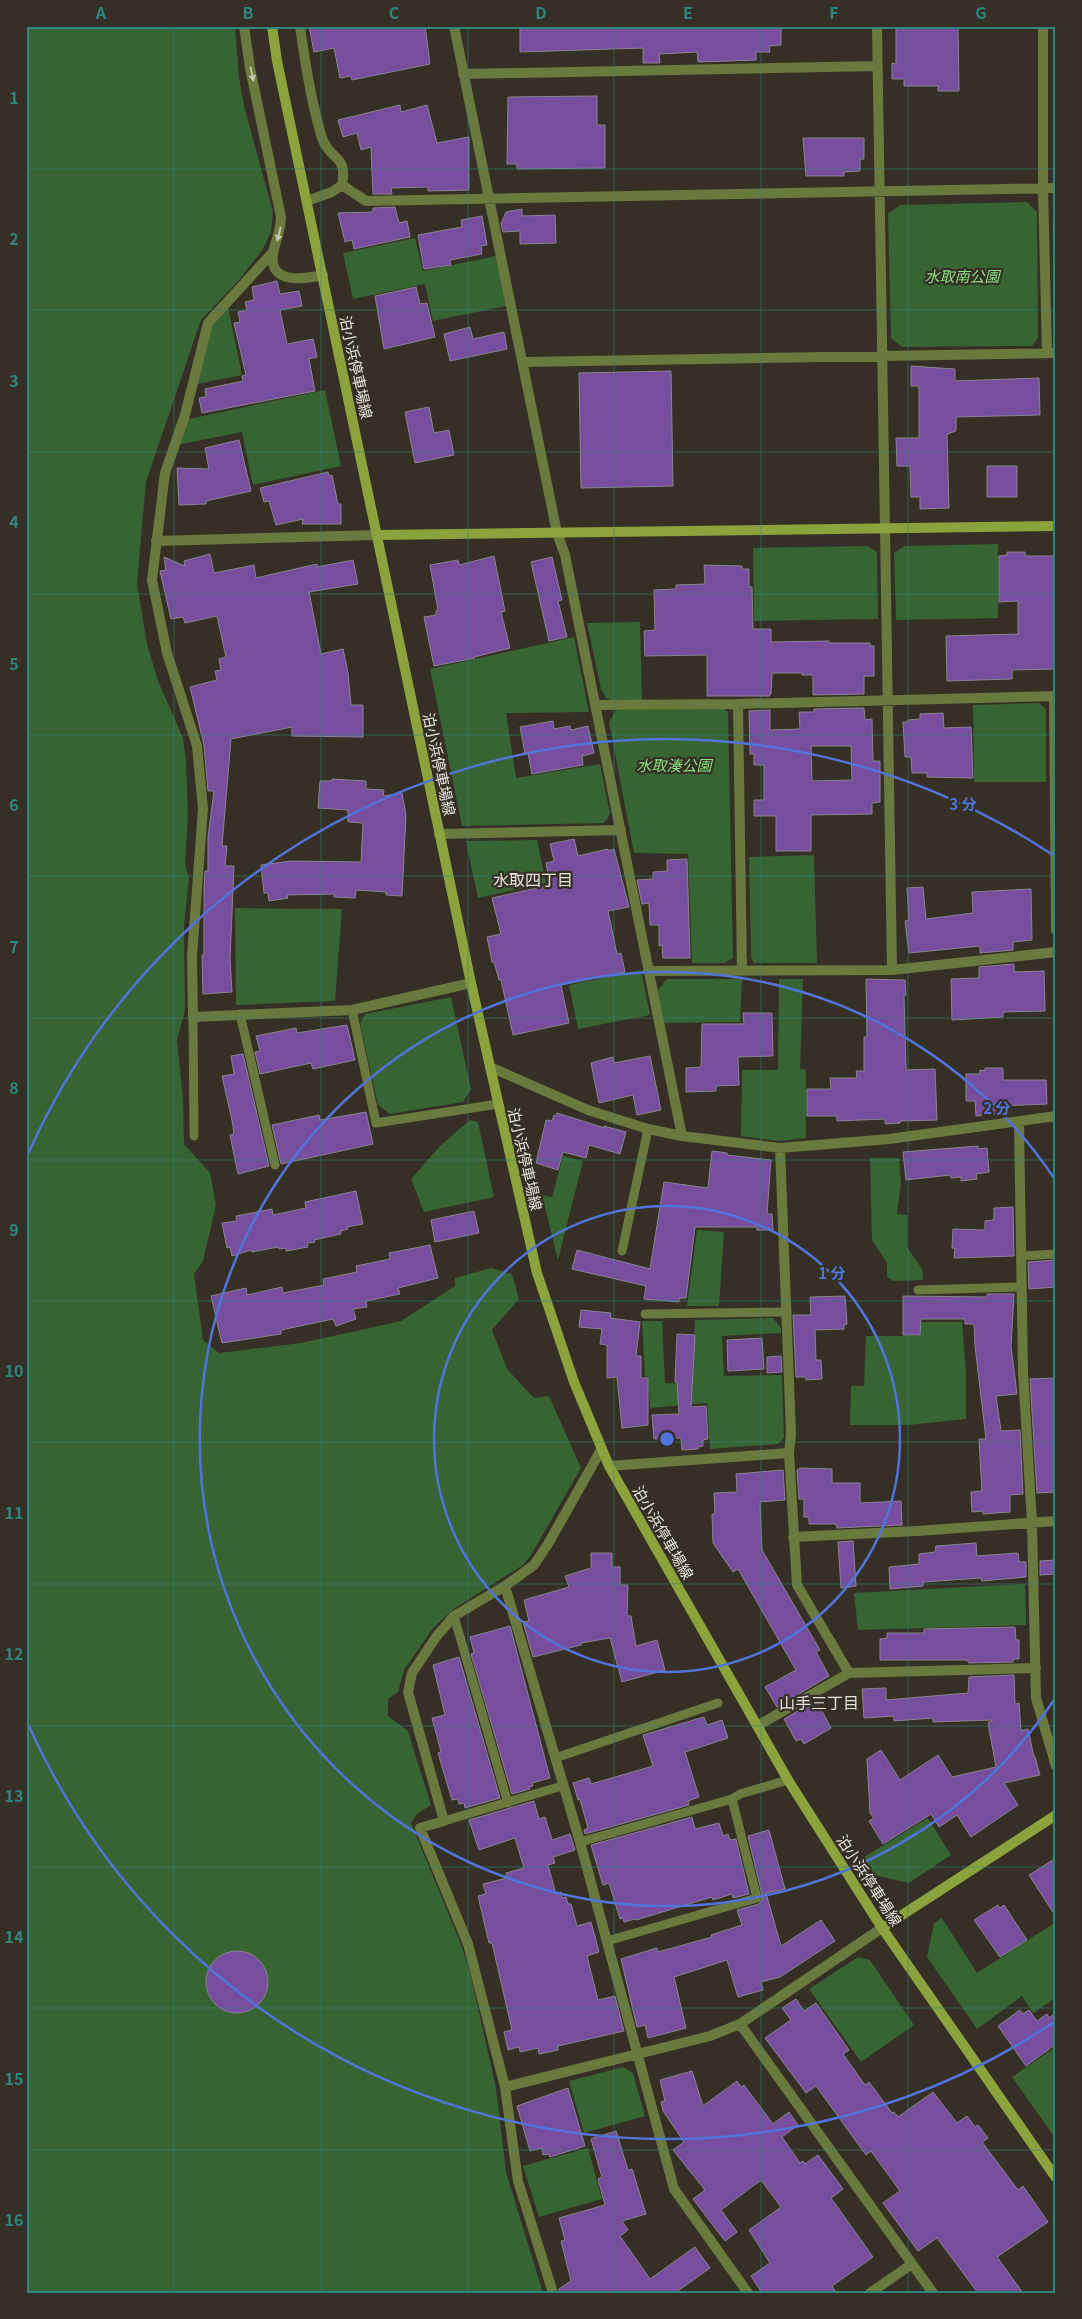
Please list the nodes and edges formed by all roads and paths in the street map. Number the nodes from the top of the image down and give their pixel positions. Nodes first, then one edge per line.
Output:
1 (244, 26) edge
2 (272, 26) edge
3 (300, 26) edge
4 (454, 26) edge
5 (877, 26) edge
6 (1043, 26) edge
7 (877, 66) junction
8 (463, 74) junction
9 (342, 185) junction
10 (1043, 188) junction
11 (1056, 188) edge
12 (879, 192) junction
13 (489, 198) junction
14 (307, 201) junction
15 (273, 252) junction
16 (323, 275) junction
17 (1051, 353) edge
18 (883, 356) junction
19 (523, 362) junction
20 (1056, 526) edge
21 (884, 529) junction
22 (557, 533) junction
23 (378, 535) junction
24 (156, 541) junction
25 (1055, 696) edge
26 (886, 699) junction
27 (738, 704) junction
28 (597, 705) junction
29 (621, 830) junction
30 (439, 834) junction
31 (1056, 930) edge
32 (1056, 952) edge
33 (892, 970) junction
34 (648, 971) junction
35 (742, 971) junction
36 (471, 983) junction
37 (352, 1010) junction
38 (240, 1014) junction
39 (193, 1017) junction
40 (490, 1067) junction
41 (498, 1104) junction
42 (1056, 1116) edge
43 (1019, 1122) junction
44 (648, 1129) junction
45 (194, 1136) dead end
46 (682, 1136) junction
47 (780, 1148) junction
48 (275, 1165) dead end
49 (622, 1252) dead end
50 (1056, 1254) edge
51 (1021, 1256) junction
52 (1022, 1287) junction
53 (918, 1290) dead end
54 (787, 1312) junction
55 (645, 1314) dead end
56 (601, 1450) junction
57 (789, 1453) junction
58 (609, 1466) junction
59 (1056, 1521) edge
60 (1032, 1522) junction
61 (793, 1536) junction
62 (505, 1586) junction
63 (454, 1616) junction
64 (1036, 1668) junction
65 (849, 1673) junction
66 (718, 1703) dead end
67 (758, 1726) junction
68 (554, 1758) junction
69 (1056, 1766) edge
70 (788, 1780) junction
71 (562, 1786) junction
72 (732, 1799) junction
73 (508, 1803) junction
74 (1056, 1814) edge
75 (444, 1821) junction
76 (580, 1842) junction
77 (882, 1928) junction
78 (607, 1941) junction
79 (740, 2024) junction
80 (637, 2054) junction
81 (505, 2087) junction
82 (1056, 2178) edge
83 (912, 2264) junction
84 (554, 2293) edge
85 (748, 2293) edge
86 (870, 2293) edge
87 (933, 2293) edge

1 -> 15 street
2 - 14 main road, 泊小浜停車場線
3 - 9 street
4 - 8 street
5 - 7 street
6 - 10 street
7 - 8 street
7 - 12 street
8 - 13 street
9 - 13 street
9 - 14 street
10 - 11 street
10 - 12 street
10 - 17 street
12 - 13 street
12 - 18 street
13 - 19 street
14 - 16 main road, 泊小浜停車場線
15 - 16 street
15 - 24 street
16 - 23 main road, 泊小浜停車場線
17 - 18 street
18 - 19 street
18 - 21 street
19 - 22 street
20 - 21 main road
21 - 22 main road
21 - 26 street
22 - 23 main road
22 - 28 street
23 - 24 street
23 - 30 main road, 泊小浜停車場線
24 - 39 street
25 - 26 street
25 - 31 street
26 - 27 street
26 - 33 street
27 - 28 street
27 - 35 street
28 - 29 street
29 - 30 street
29 - 34 street
30 - 36 main road, 泊小浜停車場線
32 - 33 street
33 - 35 street
34 - 35 street
34 - 46 street
36 - 37 street
36 - 40 main road, 泊小浜停車場線
37 - 38 street
37 - 41 lane
38 - 39 street
38 - 48 lane
39 - 45 lane
40 - 41 main road, 泊小浜停車場線
40 - 44 street
41 - 56 main road, 泊小浜停車場線
42 - 43 street
43 - 47 street
43 - 51 street
44 - 46 street
44 - 49 lane
46 - 47 street
47 - 54 street
50 - 51 lane
51 - 52 street
52 - 53 lane
52 - 60 street
54 - 55 lane
54 - 57 street
56 - 58 main road, 泊小浜停車場線
56 - 62 street
57 - 58 street
57 - 61 street
58 - 67 main road, 泊小浜停車場線
59 - 60 street
60 - 61 street
60 - 64 street
61 - 65 street
62 - 63 street
62 - 68 street
63 - 73 lane
63 - 75 street
64 - 65 street
64 - 69 street
65 - 67 street
66 - 68 lane
67 - 70 main road, 泊小浜停車場線
68 - 71 street
70 - 72 lane
70 - 77 main road, 泊小浜停車場線
71 - 73 lane
71 - 76 street
72 - 76 lane
72 - 78 lane
73 - 75 lane
74 - 77 main road
75 - 81 street
76 - 78 street
77 - 79 street
77 - 82 main road, 泊小浜停車場線
78 - 80 street
79 - 80 street
79 - 83 street
80 - 81 street
80 - 85 street
81 - 84 street
83 - 86 street
83 - 87 street

